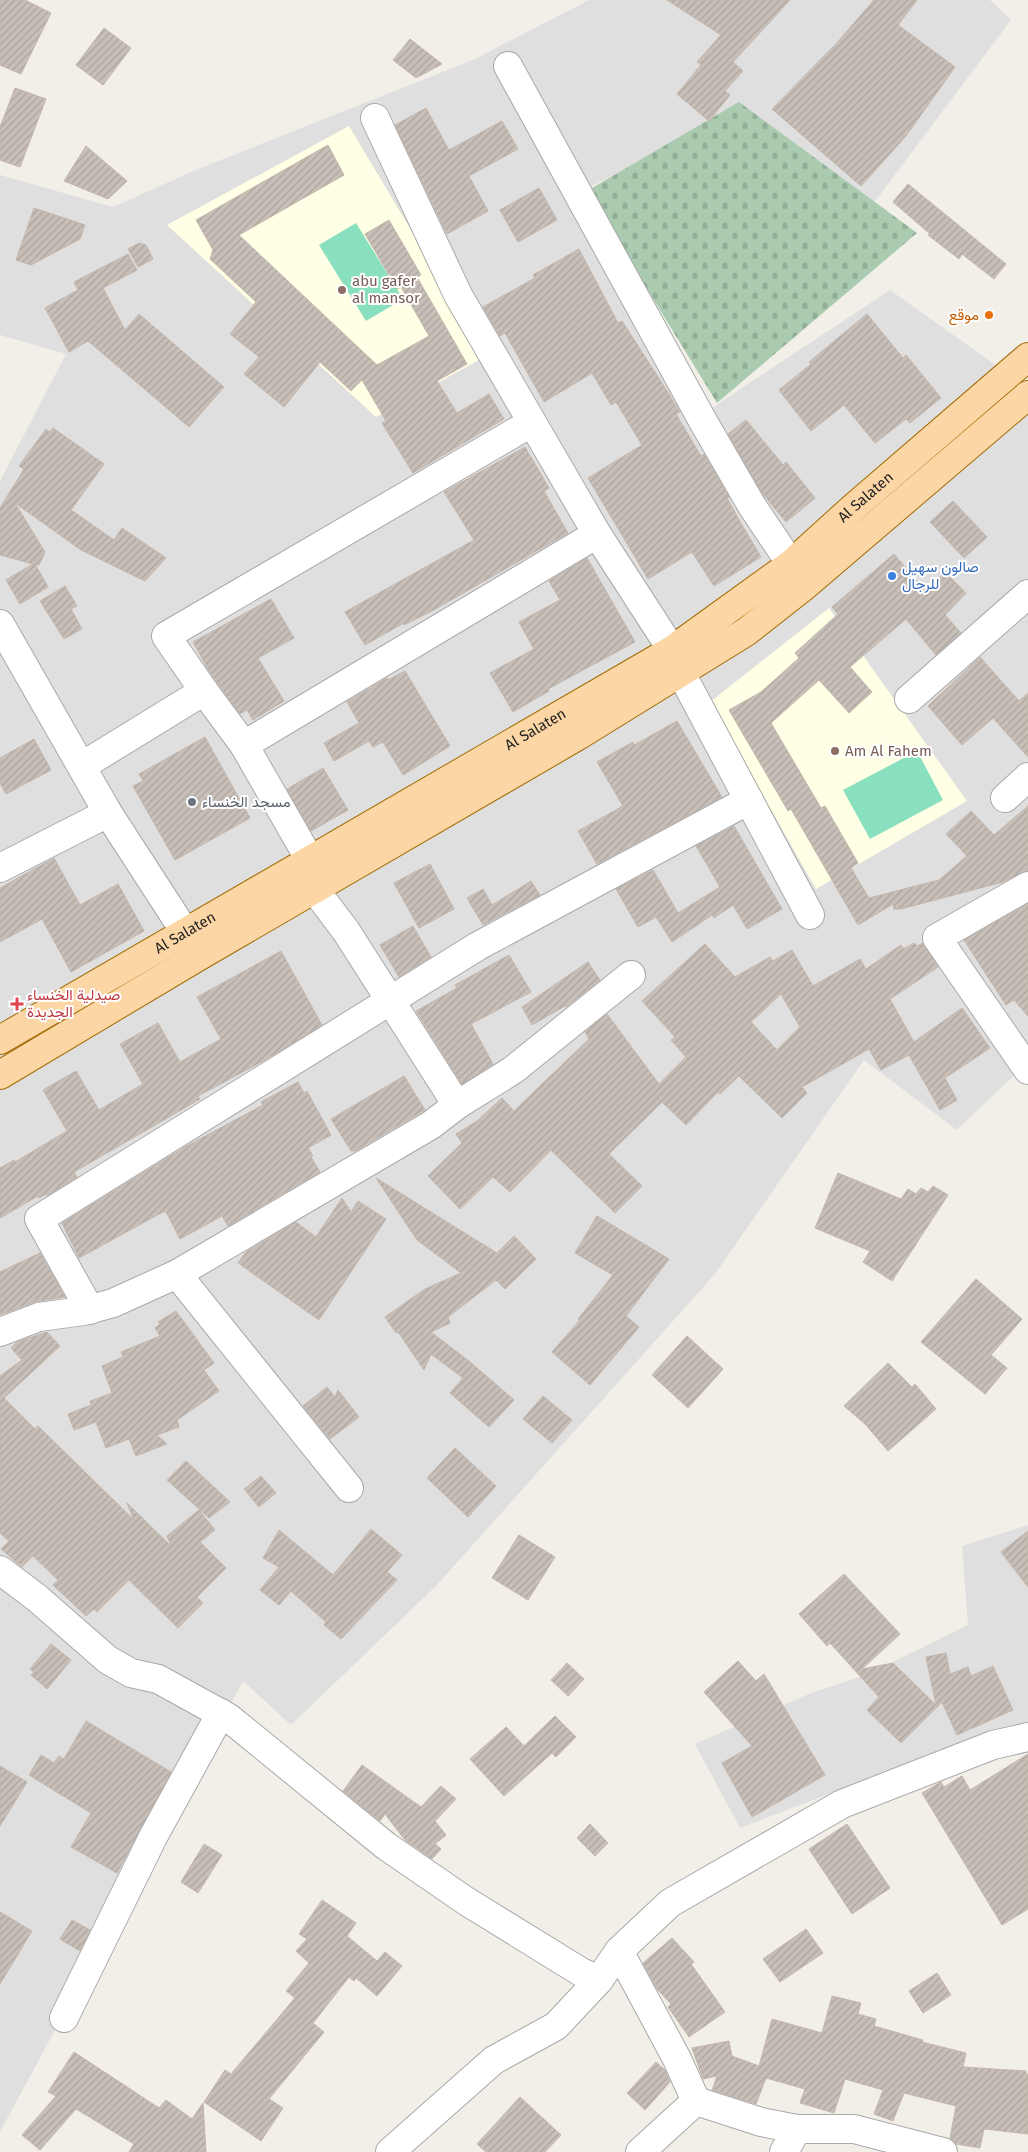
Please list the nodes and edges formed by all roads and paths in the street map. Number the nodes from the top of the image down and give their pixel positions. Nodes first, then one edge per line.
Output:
1 (508, 66) dead end
2 (375, 118) dead end
3 (1028, 357) edge
4 (1028, 395) edge
5 (531, 422) junction
6 (597, 534) junction
7 (796, 576) junction
8 (1028, 594) edge
9 (0, 624) edge
10 (677, 662) junction
11 (204, 691) junction
12 (909, 699) dead end
13 (244, 745) junction
14 (82, 766) junction
15 (1028, 777) edge
16 (1005, 798) dead end
17 (749, 800) junction
18 (108, 813) junction
19 (310, 859) junction
20 (0, 868) edge
21 (1028, 886) edge
22 (320, 888) junction
23 (810, 915) dead end
24 (186, 933) junction
25 (201, 956) junction
26 (631, 975) dead end
27 (391, 1000) junction
28 (0, 1040) edge
29 (1028, 1070) edge
30 (0, 1075) edge
31 (457, 1104) junction
32 (177, 1274) junction
33 (90, 1310) junction
34 (0, 1332) edge
35 (348, 1488) dead end
36 (0, 1570) edge
37 (221, 1713) junction
38 (1028, 1737) edge
39 (619, 1951) junction
40 (599, 1980) junction
41 (64, 2018) dead end
42 (696, 2100) junction
43 (790, 2141) edge
44 (390, 2152) edge
45 (640, 2152) edge
46 (942, 2152) edge

1 - 7 street
2 - 5 street
3 - 7 main road, Al Salaten
4 - 7 main road, Al Salaten
5 - 6 street
5 - 11 street
6 - 10 street
6 - 13 street
7 - 10 main road, Al Salaten
8 - 12 street
9 - 14 street
10 - 17 street
10 - 19 main road, Al Salaten
10 - 22 main road, Al Salaten
11 - 13 street
11 - 14 street
13 - 19 street
14 - 18 street
15 - 16 street
17 - 23 street
17 - 27 street
18 - 20 street
18 - 24 street
19 - 22 street
19 - 24 main road, Al Salaten
21 - 29 street
22 - 25 main road, Al Salaten
22 - 27 street
24 - 25 street
24 - 28 main road, Al Salaten
25 - 30 main road, Al Salaten
26 - 31 street
27 - 31 street
27 - 33 street
31 - 32 street
32 - 33 street
32 - 35 street
33 - 34 street
36 - 37 street
37 - 40 street
37 - 41 street
38 - 39 street
39 - 40 street
39 - 42 street
40 - 44 street
42 - 43 street
42 - 45 street
43 - 46 street

